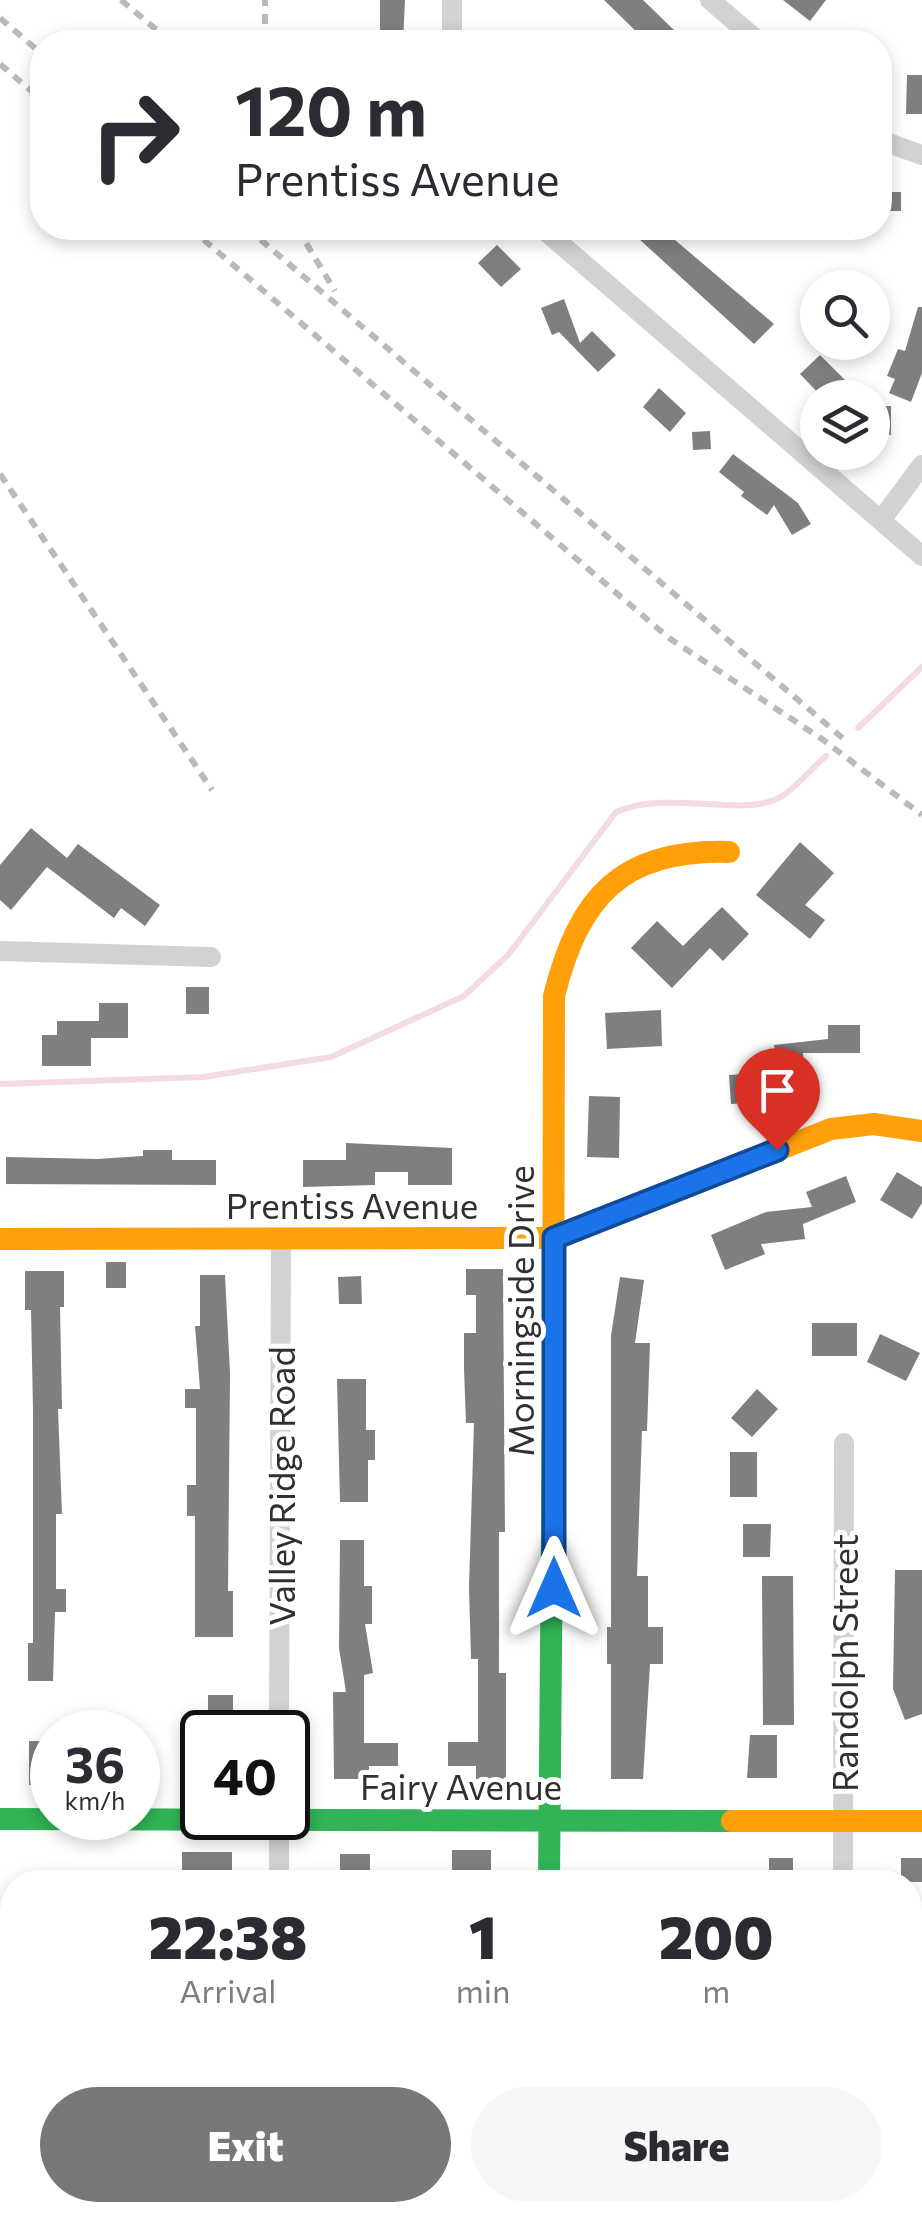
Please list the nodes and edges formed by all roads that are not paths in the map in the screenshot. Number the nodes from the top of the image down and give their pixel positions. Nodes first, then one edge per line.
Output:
1 (452, 0) edge
2 (710, 0) edge
3 (452, 30) edge
4 (745, 30) edge
5 (892, 144) edge
6 (922, 155) edge
7 (556, 240) edge
8 (922, 465) edge
9 (882, 519) junction
10 (922, 556) edge
11 (729, 852) dead end
12 (0, 951) edge
13 (210, 957) dead end
14 (922, 1132) edge
15 (554, 1238) junction
16 (0, 1239) edge
17 (281, 1240) junction
18 (844, 1442) dead end
19 (279, 1710) edge
20 (0, 1819) edge
21 (180, 1819) edge
22 (310, 1819) edge
23 (843, 1820) junction
24 (553, 1821) junction
25 (922, 1821) edge
26 (279, 1840) edge
27 (279, 1870) edge
28 (550, 1870) edge
29 (843, 1870) edge

1 - 3 street
2 - 4 street
5 - 6 street
7 - 9 street
8 - 9 street
9 - 10 street
11 - 15 street, Morningside Drive
12 - 13 street
14 - 15 street, Prentiss Avenue
15 - 17 street, Prentiss Avenue
15 - 24 street, Morningside Drive
16 - 17 street, Prentiss Avenue
17 - 19 street, Valley Ridge Road
18 - 23 street, Randolph Street
20 - 21 street, Fairy Avenue
22 - 24 street, Fairy Avenue
23 - 24 street, Fairy Avenue
23 - 25 street, Fairy Avenue
23 - 29 street, Randolph Street
24 - 28 street, Morningside Drive
26 - 27 street

